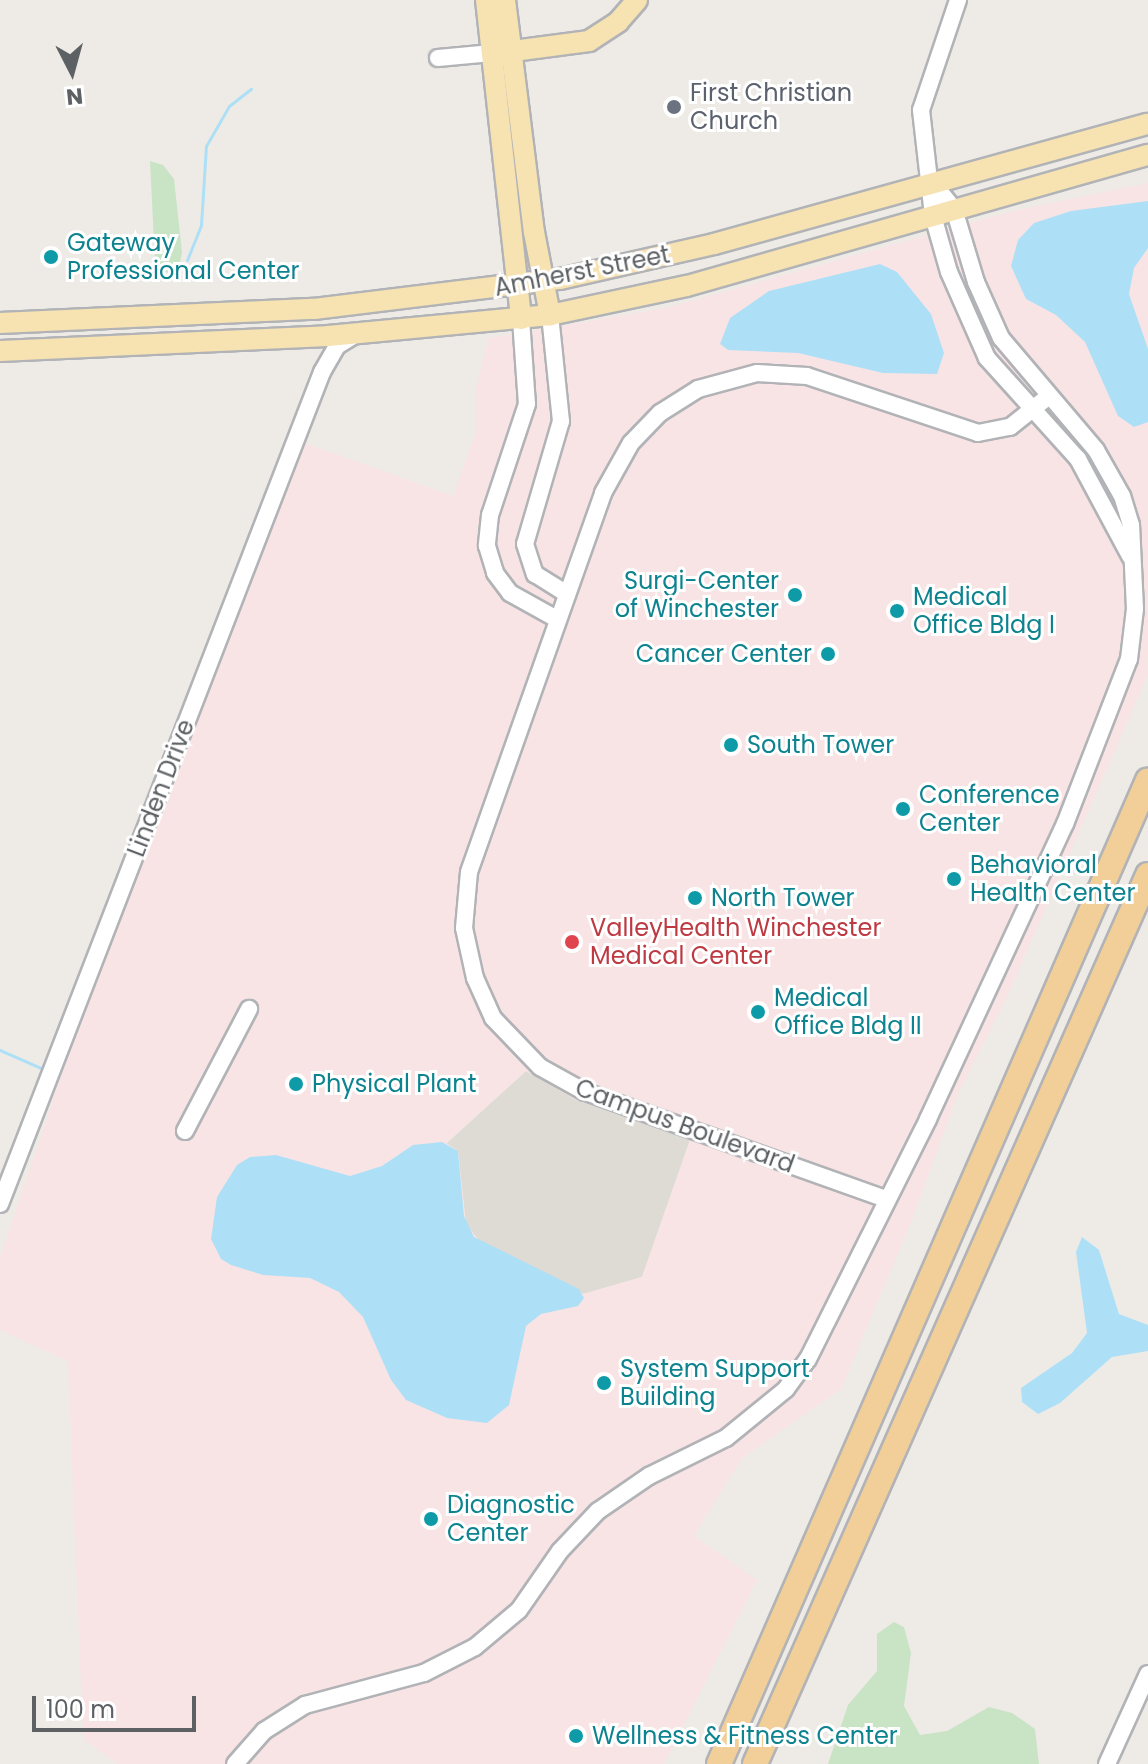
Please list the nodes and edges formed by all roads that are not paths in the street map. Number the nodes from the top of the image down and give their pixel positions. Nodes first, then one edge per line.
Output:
1 (486, 0) edge
2 (505, 0) edge
3 (637, 0) edge
4 (958, 0) edge
5 (502, 52) junction
6 (438, 58) dead end
7 (1148, 124) edge
8 (1148, 155) edge
9 (932, 182) junction
10 (954, 209) junction
11 (933, 216) junction
12 (542, 281) junction
13 (517, 285) junction
14 (391, 302) junction
15 (334, 307) junction
16 (550, 315) junction
17 (521, 319) junction
18 (0, 323) edge
19 (356, 334) junction
20 (328, 336) junction
21 (293, 337) junction
22 (0, 351) edge
23 (322, 372) junction
24 (1049, 396) junction
25 (1033, 411) junction
26 (1130, 556) junction
27 (567, 594) junction
28 (557, 619) junction
29 (1148, 780) edge
30 (1148, 875) edge
31 (249, 1009) dead end
32 (185, 1131) dead end
33 (4, 1181) edge
34 (886, 1199) junction
35 (0, 1204) edge
36 (761, 1660) junction
37 (1148, 1674) edge
38 (759, 1756) edge
39 (235, 1764) edge
40 (707, 1764) edge
41 (719, 1764) edge
42 (1107, 1764) edge

1 - 5 main road
2 - 5 main road
3 - 5 main road
4 - 9 street
5 - 6 street
5 - 12 main road
5 - 13 main road
7 - 9 main road, Amherst Street
8 - 10 main road, Amherst Street
9 - 10 street
9 - 11 street
9 - 12 main road, Amherst Street
10 - 11 main road, Amherst Street
10 - 24 street
11 - 16 main road, Amherst Street
11 - 25 street
12 - 13 main road, Amherst Street
12 - 16 main road
13 - 14 main road, Amherst Street
13 - 17 main road
14 - 15 main road, Amherst Street
14 - 20 main road
15 - 18 main road, Amherst Street
15 - 21 main road
16 - 17 main road, Amherst Street
16 - 27 street
17 - 19 main road, Amherst Street
17 - 28 street
19 - 20 main road, Amherst Street
19 - 23 street, Linden Drive
20 - 21 main road, Amherst Street
20 - 23 street, Linden Drive
21 - 22 main road, Amherst Street
23 - 33 street, Linden Drive
24 - 25 street, Campus Boulevard
24 - 26 street
25 - 26 street
25 - 27 street, Campus Boulevard
26 - 34 street
27 - 28 street, Campus Boulevard
28 - 34 street, Campus Boulevard
29 - 36 highway
30 - 38 highway
31 - 32 street
33 - 35 street, Linden Drive
34 - 39 street
36 - 40 highway
36 - 41 highway
37 - 42 street

